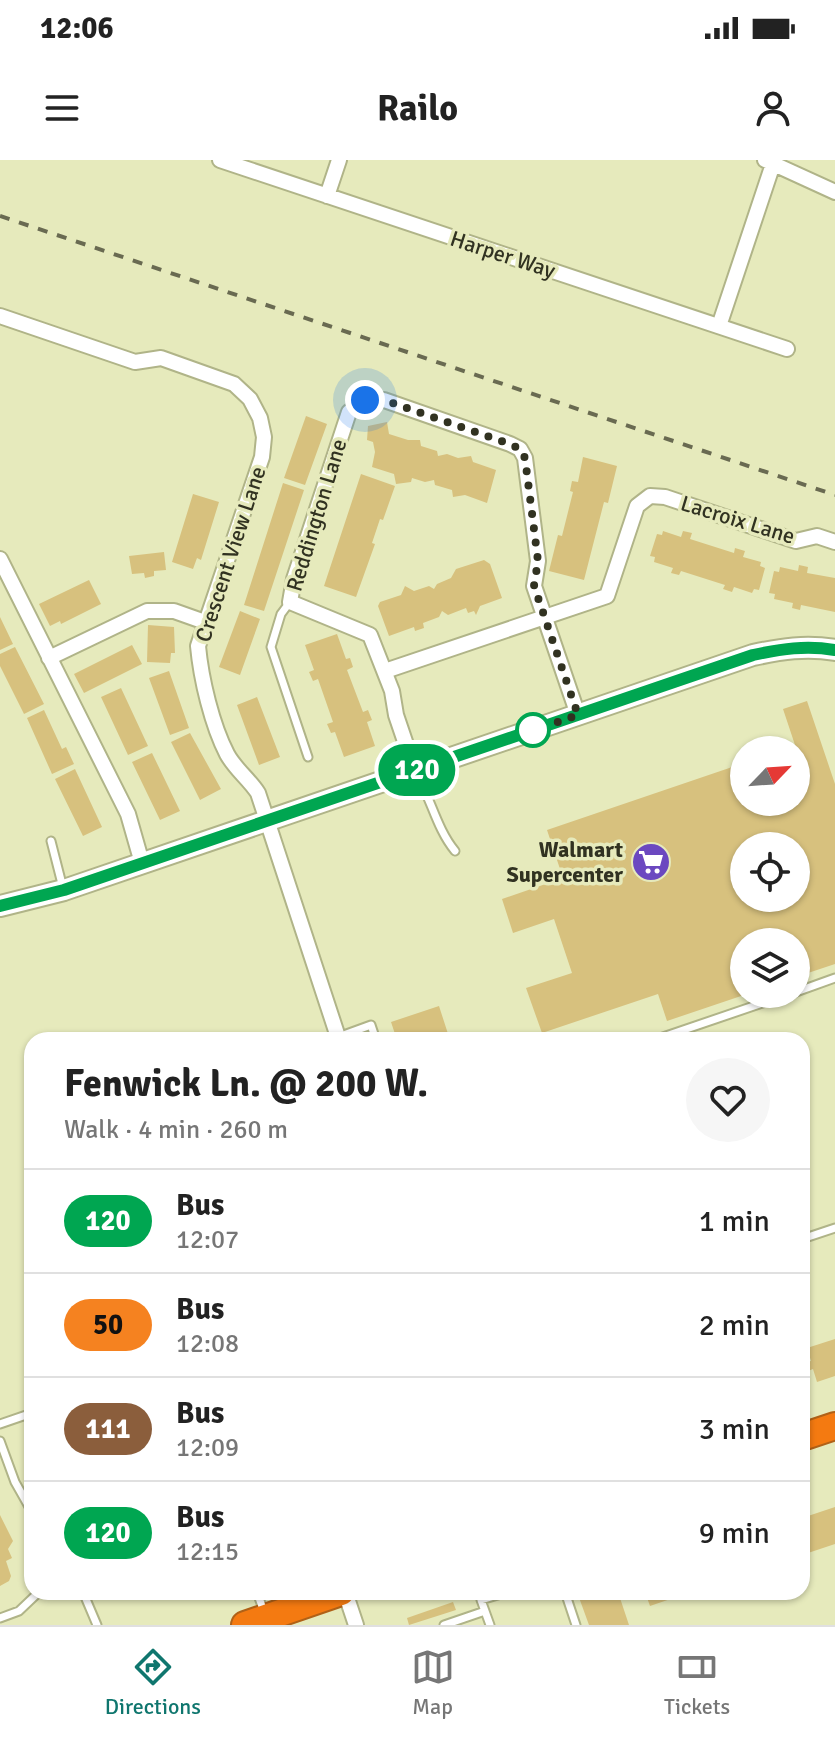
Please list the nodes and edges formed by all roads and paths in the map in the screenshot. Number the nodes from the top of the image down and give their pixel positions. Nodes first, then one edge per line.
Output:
1 (220, 160) edge
2 (339, 160) edge
3 (769, 162) edge
4 (835, 192) edge
5 (327, 196) junction
6 (0, 316) edge
7 (719, 326) junction
8 (787, 349) dead end
9 (835, 542) edge
10 (0, 559) edge
11 (290, 602) junction
12 (544, 618) junction
13 (205, 622) junction
14 (835, 650) edge
15 (49, 658) junction
16 (385, 671) junction
17 (578, 715) junction
18 (308, 757) dead end
19 (415, 771) junction
20 (266, 820) junction
21 (51, 841) dead end
22 (455, 851) dead end
23 (142, 863) junction
24 (64, 890) junction
25 (0, 906) edge
26 (835, 978) edge
27 (810, 987) edge
28 (748, 1008) edge
29 (337, 1032) edge
30 (354, 1032) edge
31 (373, 1032) edge
32 (677, 1032) edge
33 (835, 1228) edge
34 (810, 1236) edge
35 (24, 1416) edge
36 (0, 1424) edge
37 (835, 1426) edge
38 (810, 1434) edge
39 (0, 1441) edge
40 (24, 1498) edge
41 (31, 1600) edge
42 (86, 1600) edge
43 (257, 1600) edge
44 (319, 1600) edge
45 (346, 1600) edge
46 (481, 1600) edge
47 (568, 1600) edge
48 (485, 1611) junction
49 (0, 1618) edge
50 (256, 1621) edge
51 (97, 1625) edge
52 (356, 1625) edge
53 (444, 1625) edge
54 (490, 1625) edge
55 (576, 1625) edge

1 - 5 street, Harper Way
2 - 5 street
3 - 4 street
3 - 7 street
5 - 7 street, Harper Way
6 - 13 street, Crescent View Lane
7 - 8 street, Harper Way
9 - 12 street, Lacroix Lane
10 - 15 street
11 - 12 street, Reddington Lane
11 - 16 street, Reddington Lane
11 - 18 lane
12 - 16 street, Lacroix Lane
12 - 17 street
13 - 15 street
13 - 20 street, Crescent View Lane
14 - 17 street
15 - 23 street
16 - 19 street, Reddington Lane
17 - 19 street
19 - 20 street
19 - 22 lane
20 - 23 street
20 - 29 street, Crescent View Lane
21 - 24 lane
23 - 24 street
24 - 25 street
26 - 27 lane
28 - 32 lane
30 - 31 lane
33 - 34 lane
35 - 36 lane
37 - 38 highway
39 - 40 lane
41 - 49 lane
42 - 51 lane
43 - 50 lane
44 - 50 highway
45 - 52 street
46 - 48 lane
47 - 55 lane
48 - 53 lane
48 - 54 lane

